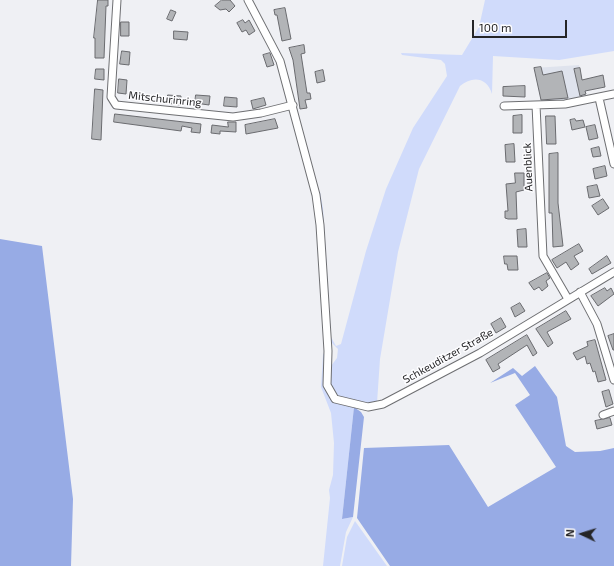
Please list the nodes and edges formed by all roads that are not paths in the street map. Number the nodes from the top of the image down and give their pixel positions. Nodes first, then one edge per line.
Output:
1 (117, 0) edge
2 (248, 0) edge
3 (614, 94) edge
4 (599, 98) junction
5 (293, 105) junction
6 (536, 105) junction
7 (504, 106) dead end
8 (614, 164) edge
9 (614, 272) edge
10 (580, 292) junction
11 (568, 299) junction
12 (614, 380) edge
13 (614, 411) edge
14 (603, 415) dead end

1 - 5 street, Mitschurinring
2 - 5 street
3 - 4 street
4 - 6 street
4 - 8 street
5 - 11 street, Schkeuditzer Straße
6 - 7 street
6 - 11 street, Auenblick
9 - 10 street, Schkeuditzer Straße
10 - 11 street, Schkeuditzer Straße
10 - 12 street
13 - 14 street

